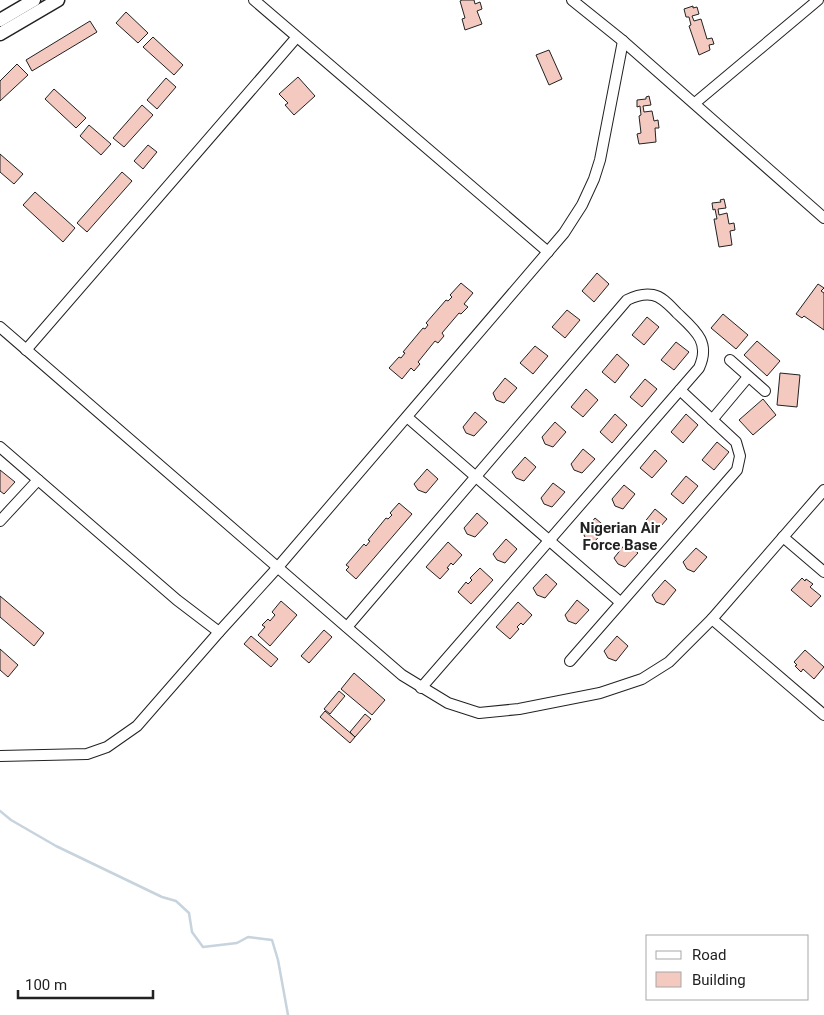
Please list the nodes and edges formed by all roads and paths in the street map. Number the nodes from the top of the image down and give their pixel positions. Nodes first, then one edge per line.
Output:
1 (34, 0) edge
2 (58, 0) edge
3 (254, 0) edge
4 (572, 0) edge
5 (818, 0) edge
6 (0, 20) edge
7 (0, 34) edge
8 (296, 38) junction
9 (623, 41) junction
10 (695, 103) junction
11 (824, 218) edge
12 (548, 252) junction
13 (0, 327) edge
14 (26, 350) junction
15 (730, 360) dead end
16 (748, 377) junction
17 (680, 390) junction
18 (765, 391) dead end
19 (407, 417) junction
20 (712, 420) junction
21 (0, 447) edge
22 (476, 476) junction
23 (38, 480) junction
24 (824, 490) edge
25 (0, 521) edge
26 (783, 537) junction
27 (550, 540) junction
28 (278, 567) junction
29 (824, 572) edge
30 (620, 602) junction
31 (712, 619) junction
32 (347, 626) junction
33 (218, 632) junction
34 (570, 661) dead end
35 (421, 688) junction
36 (824, 715) edge
37 (0, 756) edge

1 - 6 main road
2 - 7 main road
3 - 8 street
4 - 9 street
5 - 10 street
8 - 12 street
8 - 14 street
9 - 10 street
9 - 12 street
10 - 11 street
12 - 19 street
13 - 14 street
14 - 28 street
15 - 16 street
16 - 18 street
16 - 20 street
17 - 20 street
17 - 22 street
17 - 27 street
19 - 22 street
19 - 28 street
20 - 30 street
21 - 23 street
22 - 27 street
22 - 32 street
23 - 25 street
23 - 33 street
24 - 26 street
26 - 29 street
26 - 31 street
27 - 30 street
27 - 35 street
28 - 32 street
28 - 33 street
30 - 34 street
31 - 35 street
31 - 36 street
32 - 35 street
33 - 37 street

